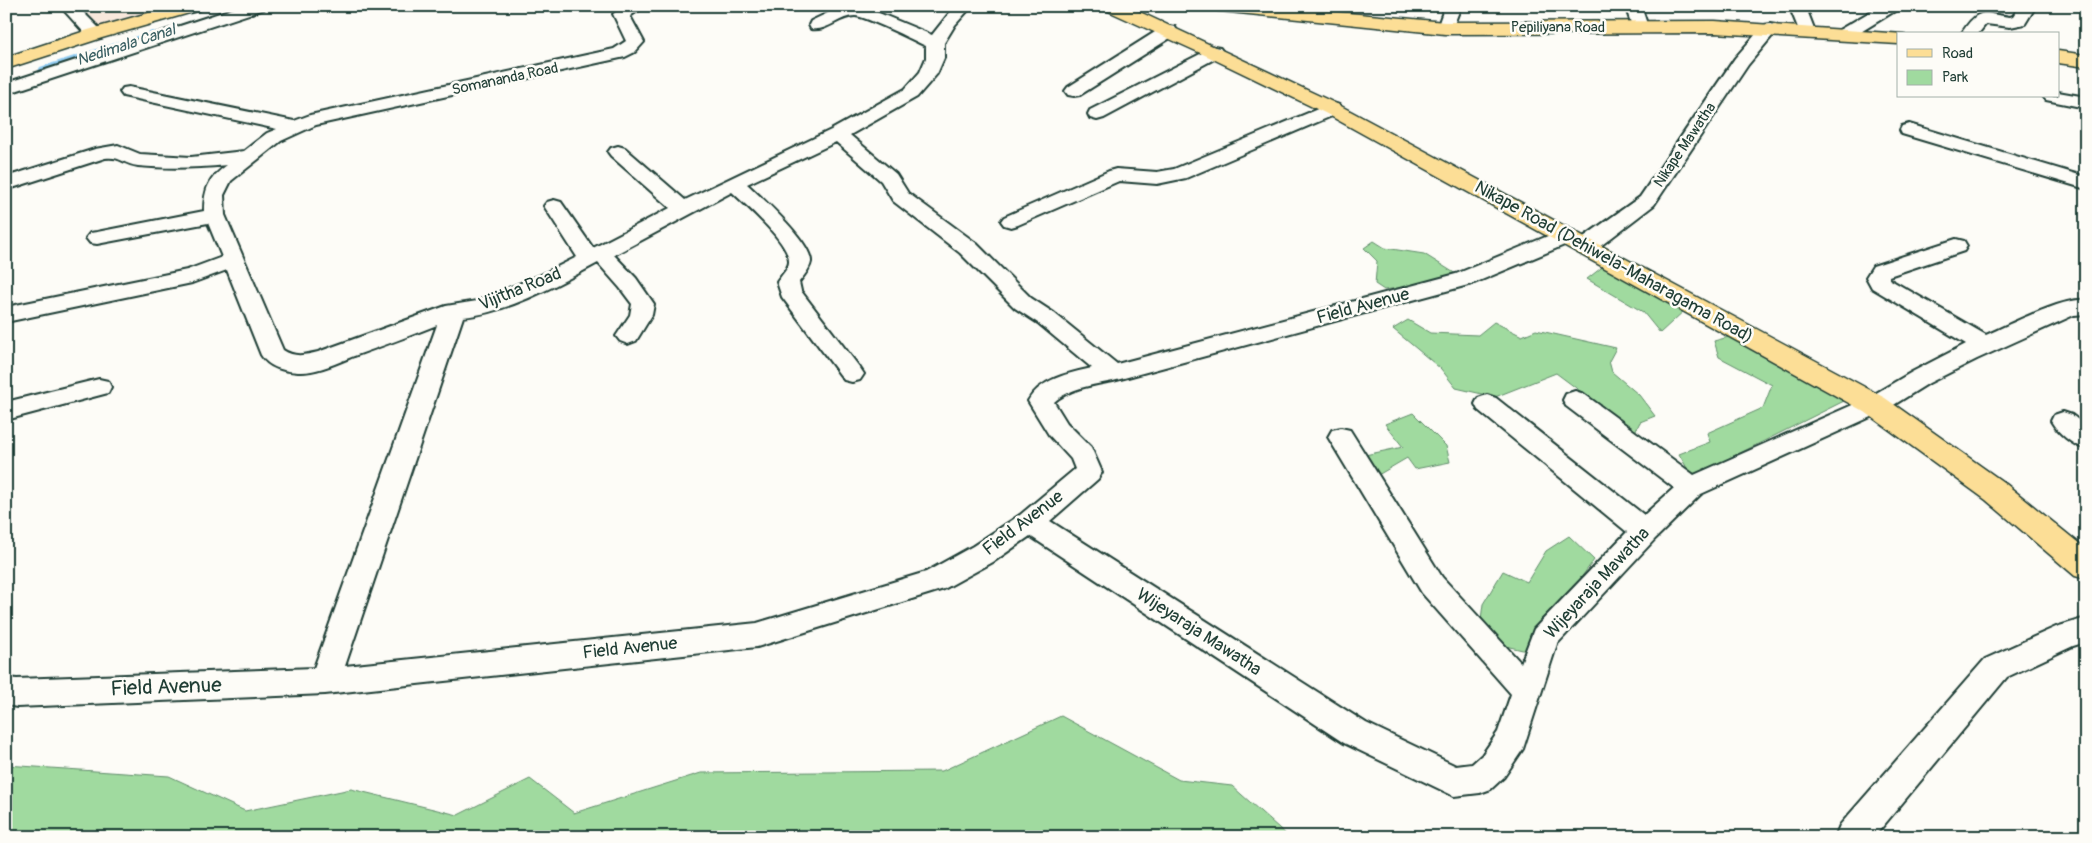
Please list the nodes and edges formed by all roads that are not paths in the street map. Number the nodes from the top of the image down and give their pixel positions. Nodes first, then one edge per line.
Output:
1 (68, 6) edge
2 (194, 6) edge
3 (258, 6) edge
4 (637, 6) edge
5 (964, 6) edge
6 (1112, 6) edge
7 (1219, 6) edge
8 (1453, 6) edge
9 (1633, 6) edge
10 (1801, 6) edge
11 (1892, 6) edge
12 (2028, 6) edge
13 (817, 26) dead end
14 (1640, 27) junction
15 (1445, 28) junction
16 (1770, 29) junction
17 (1807, 31) junction
18 (1169, 32) junction
19 (1971, 32) edge
20 (95, 34) junction
21 (1845, 34) junction
22 (1897, 38) edge
23 (935, 43) junction
24 (1214, 52) junction
25 (2060, 57) edge
26 (2086, 61) edge
27 (6, 63) edge
28 (6, 89) edge
29 (1074, 91) dead end
30 (129, 92) dead end
31 (2060, 98) edge
32 (2086, 103) edge
33 (1332, 109) junction
34 (1097, 114) dead end
35 (323, 118) joint
36 (296, 127) junction
37 (1909, 130) dead end
38 (838, 134) junction
39 (618, 152) dead end
40 (250, 156) junction
41 (734, 183) junction
42 (2086, 183) edge
43 (6, 184) edge
44 (554, 206) dead end
45 (684, 210) junction
46 (215, 216) junction
47 (1011, 221) dead end
48 (97, 238) dead end
49 (1576, 241) junction
50 (1956, 246) dead end
51 (594, 256) junction
52 (234, 260) junction
53 (2086, 307) edge
54 (454, 311) junction
55 (6, 316) edge
56 (628, 336) dead end
57 (1983, 344) junction
58 (1113, 373) junction
59 (852, 374) dead end
60 (99, 387) dead end
61 (1575, 400) dead end
62 (1487, 404) dead end
63 (1875, 405) junction
64 (6, 411) edge
65 (2063, 421) dead end
66 (1341, 437) dead end
67 (2086, 440) edge
68 (1692, 486) junction
69 (1030, 522) junction
70 (1645, 531) junction
71 (2086, 567) edge
72 (2086, 630) edge
73 (325, 681) junction
74 (1526, 690) junction
75 (6, 691) edge
76 (1852, 837) edge

1 - 20 street
2 - 20 main road
3 - 28 street
4 - 35 street, Somananda Road
5 - 23 street, Vijitha Road
6 - 18 main road, Nikape Road (Dehiwela-Maharagama Road)
7 - 15 main road, Pepiliyana Road
8 - 15 street
9 - 14 street
10 - 17 street
11 - 21 street
12 - 19 street
13 - 23 street
14 - 15 main road, Pepiliyana Road
14 - 16 main road, Pepiliyana Road
16 - 17 main road, Pepiliyana Road
16 - 49 street, Nikape Mawatha
17 - 21 main road, Pepiliyana Road
18 - 24 main road, Nikape Road (Dehiwela-Maharagama Road)
18 - 29 street
20 - 27 main road
21 - 22 main road, Pepiliyana Road
23 - 38 street, Vijitha Road
24 - 33 main road, Nikape Road (Dehiwela-Maharagama Road)
24 - 34 street
25 - 26 main road
30 - 36 street
31 - 32 street
33 - 47 street
33 - 49 main road, Nikape Road (Dehiwela-Maharagama Road)
35 - 36 street, Vijitha Road
36 - 40 street, Vijitha Road
37 - 42 street
38 - 41 street, Vijitha Road
38 - 58 street
39 - 45 street
40 - 43 street
40 - 46 street, Vijitha Road
41 - 45 street, Vijitha Road
41 - 59 street
44 - 51 street
45 - 51 street, Vijitha Road
46 - 48 street
46 - 52 street, Vijitha Road
49 - 58 street, Field Avenue
49 - 63 main road, Nikape Road (Dehiwela-Maharagama Road)
50 - 57 street
51 - 54 street, Vijitha Road
51 - 56 street
52 - 54 street, Vijitha Road
52 - 55 street
53 - 57 street, Wijeyaraja Mawatha
54 - 73 street
57 - 63 street, Wijeyaraja Mawatha
58 - 69 street, Field Avenue
60 - 64 street
61 - 68 street
62 - 70 street
63 - 68 street, Wijeyaraja Mawatha
63 - 71 main road, Nikape Road (Dehiwela-Maharagama Road)
65 - 67 street
66 - 74 street
68 - 70 street, Wijeyaraja Mawatha
69 - 73 street, Field Avenue
69 - 74 street, Wijeyaraja Mawatha
70 - 74 street, Wijeyaraja Mawatha
72 - 76 street
73 - 75 street, Field Avenue

